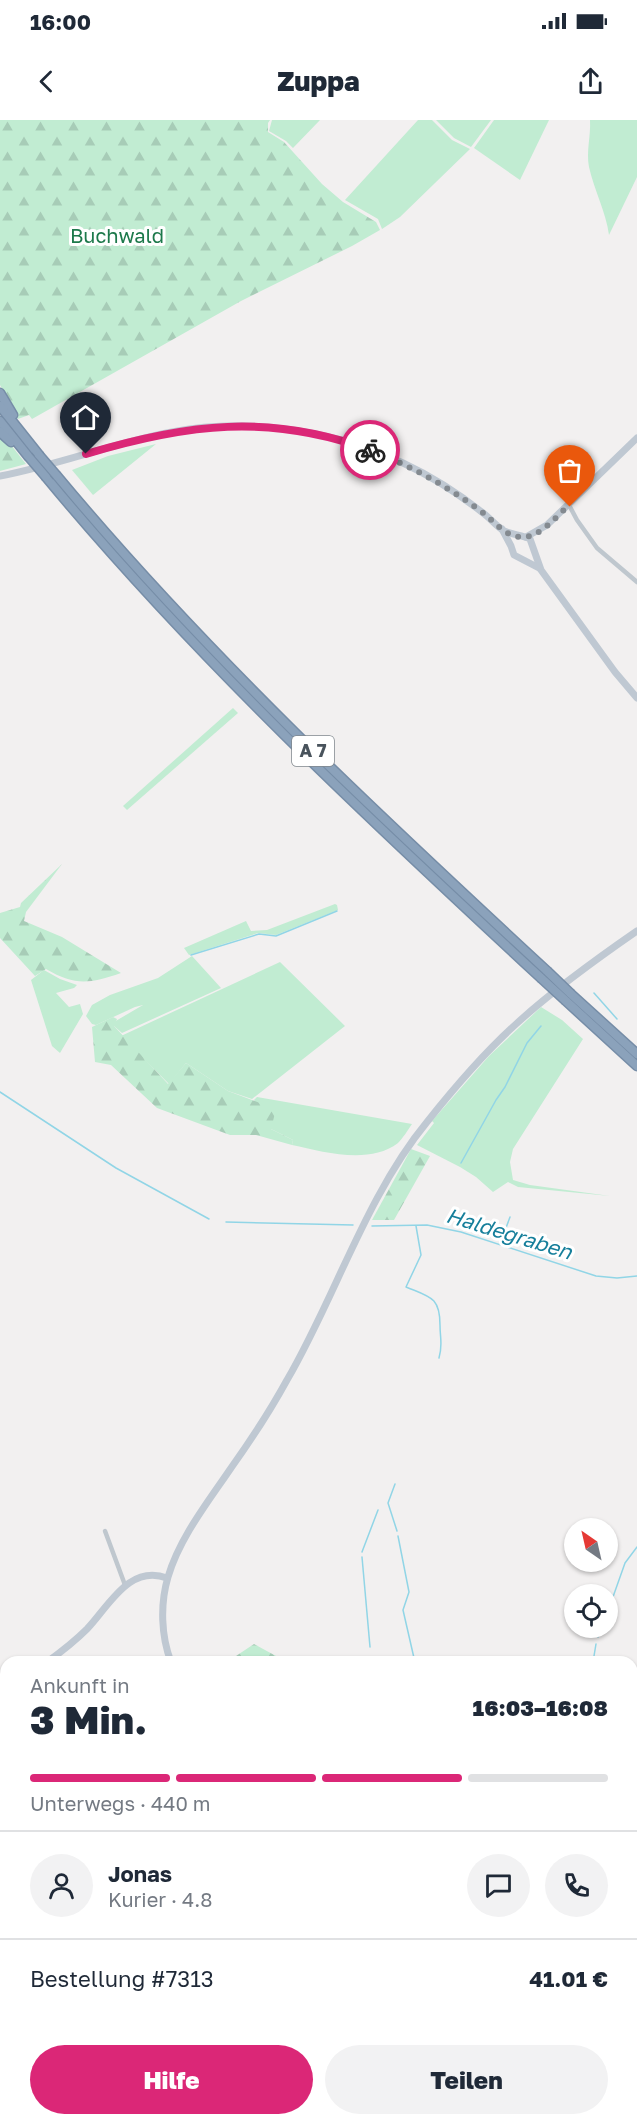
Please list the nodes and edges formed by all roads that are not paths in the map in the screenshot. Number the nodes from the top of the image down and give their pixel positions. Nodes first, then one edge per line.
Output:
1 (0, 393) edge
2 (0, 406) edge
3 (0, 421) edge
4 (0, 432) edge
5 (637, 438) edge
6 (26, 439) junction
7 (28, 456) junction
8 (0, 476) edge
9 (567, 507) junction
10 (547, 525) junction
11 (502, 529) junction
12 (523, 537) junction
13 (512, 546) junction
14 (534, 549) junction
15 (522, 559) junction
16 (541, 570) junction
17 (637, 582) edge
18 (637, 698) edge
19 (637, 931) edge
20 (544, 975) junction
21 (568, 998) junction
22 (637, 1054) edge
23 (637, 1066) edge
24 (105, 1531) dead end
25 (167, 1578) junction
26 (124, 1585) junction
27 (54, 1656) edge
28 (170, 1656) edge

1 - 6 highway
2 - 6 highway, A 7
3 - 7 highway, A 7
4 - 7 highway
5 - 9 main road
6 - 20 highway, A 7, bridge
7 - 20 highway, A 7, bridge
8 - 11 main road
9 - 10 main road
9 - 17 street
10 - 12 main road
10 - 14 main road
11 - 12 main road
11 - 13 main road
12 - 13 main road
12 - 14 main road
13 - 15 main road
14 - 15 main road
14 - 16 main road
15 - 16 main road
16 - 18 main road
19 - 25 main road
20 - 21 highway, A 7, bridge
21 - 22 highway, A 7
21 - 23 highway, A 7
24 - 26 street
25 - 26 main road
25 - 28 main road
26 - 27 main road

